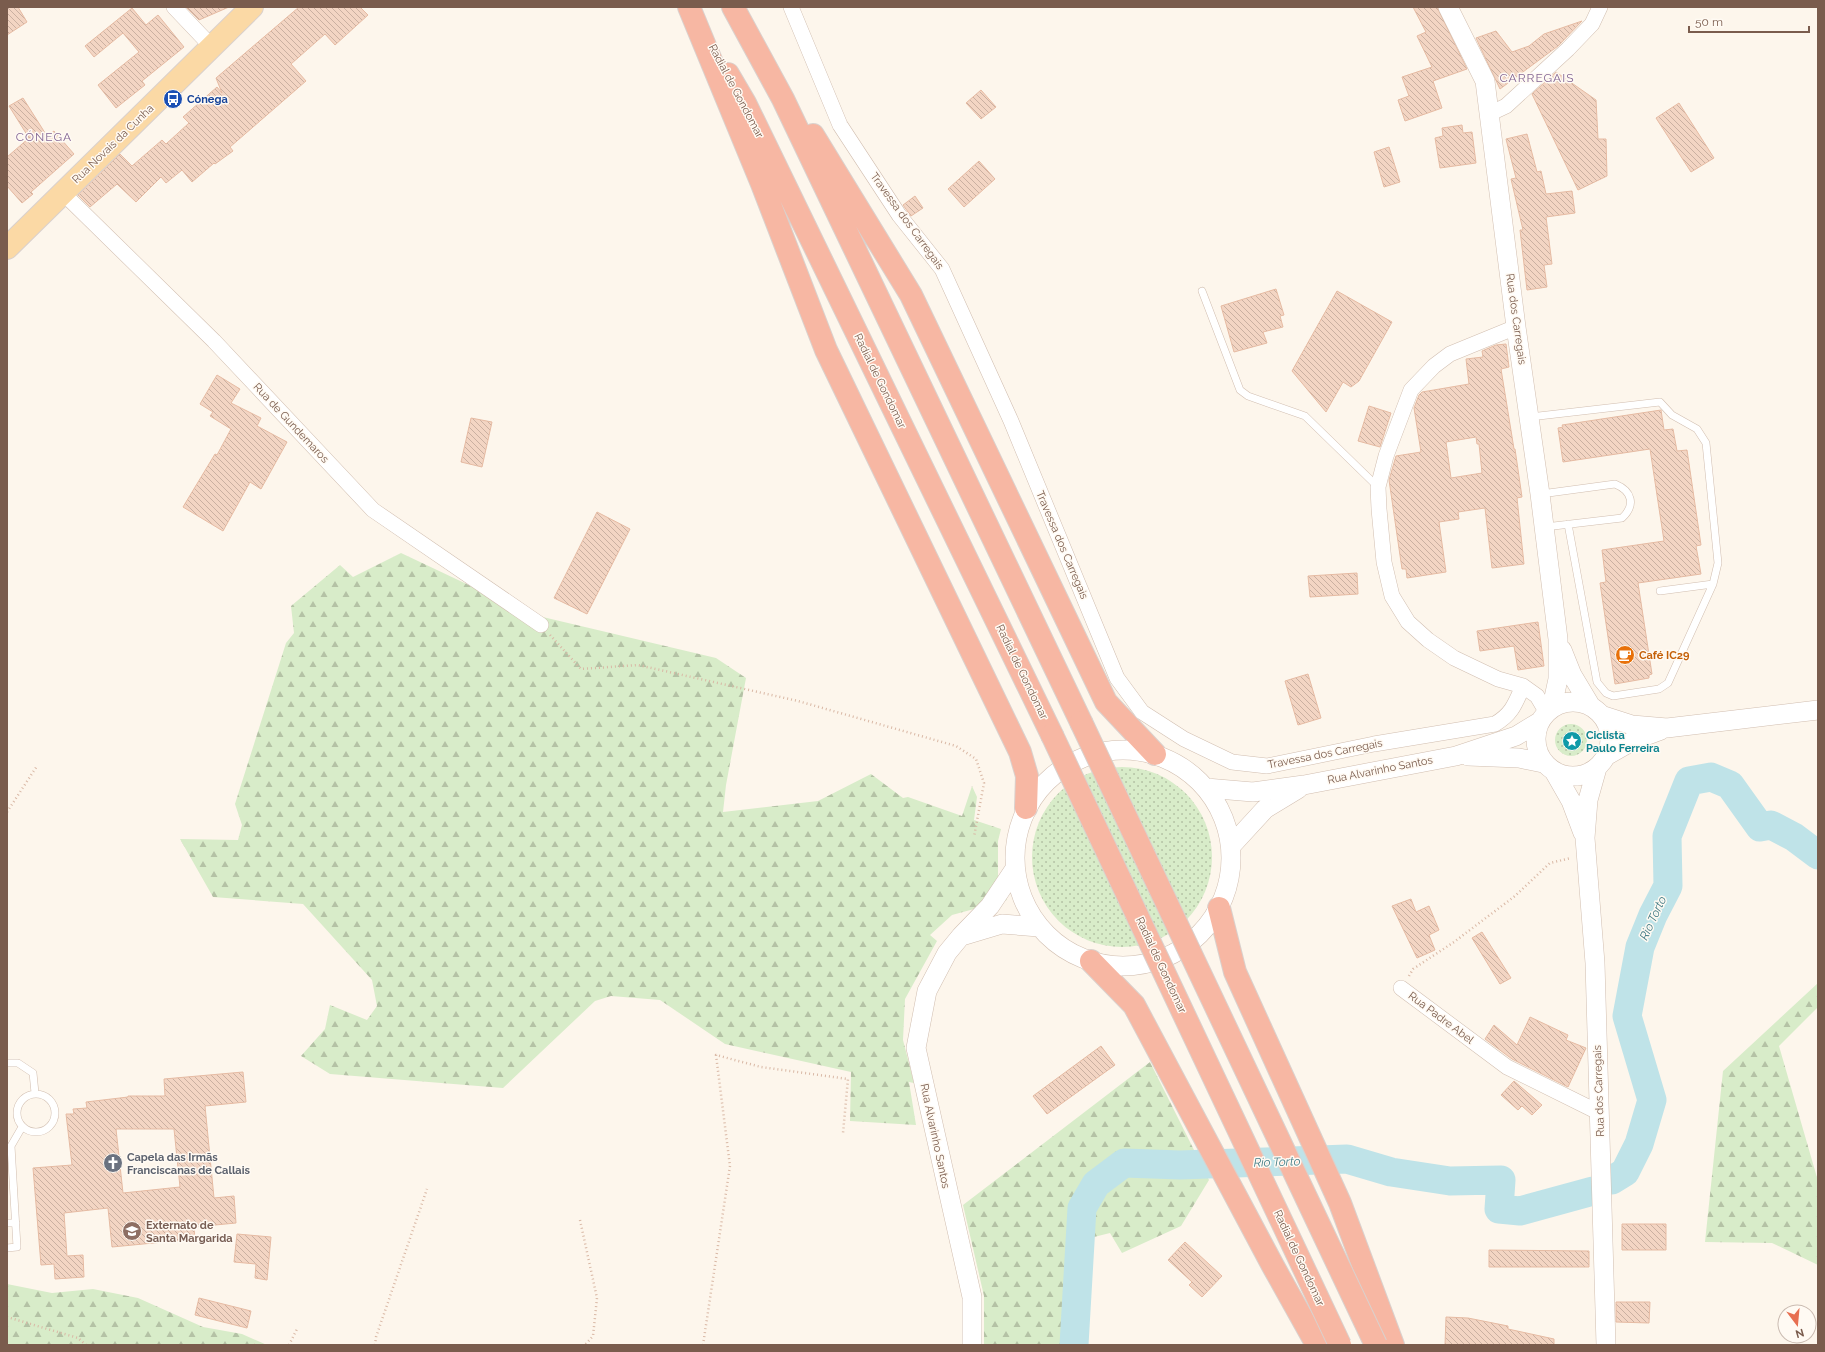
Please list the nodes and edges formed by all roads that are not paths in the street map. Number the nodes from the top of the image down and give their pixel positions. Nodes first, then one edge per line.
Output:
1 (174, 7) edge
2 (252, 7) edge
3 (689, 7) edge
4 (733, 7) edge
5 (791, 7) edge
6 (1448, 7) edge
7 (1600, 7) edge
8 (212, 47) junction
9 (783, 99) junction
10 (1489, 114) junction
11 (63, 193) junction
12 (7, 248) edge
13 (1202, 291) dead end
14 (1516, 327) junction
15 (1530, 417) junction
16 (1378, 487) junction
17 (1540, 494) junction
18 (1568, 524) junction
19 (1544, 527) junction
20 (1713, 584) junction
21 (1660, 591) dead end
22 (541, 626) road end
23 (1558, 639) junction
24 (1523, 686) junction
25 (1596, 710) junction
26 (1818, 710) edge
27 (1546, 714) junction
28 (1667, 728) junction
29 (1155, 754) junction
30 (1456, 756) junction
31 (1602, 762) junction
32 (1549, 768) junction
33 (1304, 785) junction
34 (1206, 788) junction
35 (1026, 808) junction
36 (1585, 838) junction
37 (1231, 846) junction
38 (1014, 870) junction
39 (1219, 908) junction
40 (1039, 927) junction
41 (961, 936) junction
42 (1091, 961) junction
43 (1401, 988) road end
44 (7, 1063) edge
45 (35, 1093) junction
46 (1600, 1113) junction
47 (22, 1127) junction
48 (7, 1223) edge
49 (16, 1223) junction
50 (7, 1248) edge
51 (972, 1345) edge
52 (1317, 1345) edge
53 (1340, 1345) edge
54 (1376, 1345) edge
55 (1393, 1345) edge
56 (1606, 1345) edge

1 - 8 street
2 - 8 main road, Rua Novais da Cunha
3 - 35 highway
3 - 53 highway, Radial de Gondomar, bridge
4 - 9 highway
5 - 24 street, Travessa dos Carregais
6 - 10 street, Rua dos Carregais
7 - 10 street
8 - 11 main road, Rua Novais da Cunha
9 - 29 highway
9 - 54 highway, bridge
10 - 14 street, Rua dos Carregais
11 - 12 main road, Rua Novais da Cunha
11 - 22 street, Rua de Gundemaros
13 - 16 lane
14 - 15 street, Rua dos Carregais
14 - 16 street
15 - 17 street, Rua dos Carregais
15 - 20 lane
16 - 24 street
17 - 18 lane
17 - 19 street, Rua dos Carregais
18 - 19 lane
18 - 20 lane
19 - 23 street, Rua dos Carregais
20 - 21 lane
23 - 25 street, Rua dos Carregais
23 - 27 street, Rua dos Carregais
24 - 27 street
25 - 27 street
25 - 28 street
25 - 31 street
26 - 28 street
27 - 30 street, Rua Alvarinho Santos
27 - 32 street
28 - 31 street
29 - 34 street
29 - 35 street
30 - 32 street, Rua Alvarinho Santos
30 - 33 street, Rua Alvarinho Santos
31 - 32 street
31 - 36 street, Rua dos Carregais
32 - 36 street, Rua dos Carregais
33 - 34 street, Rua Alvarinho Santos
33 - 37 street, Rua Alvarinho Santos
34 - 37 street
35 - 38 street
36 - 46 street, Rua dos Carregais
37 - 39 street
38 - 40 street
38 - 41 street, Rua Alvarinho Santos
39 - 42 street
39 - 55 highway
40 - 41 street
40 - 42 street
41 - 51 street, Rua Alvarinho Santos
42 - 52 highway
43 - 46 street, Rua Padre Abel
44 - 45 lane
45 - 47 lane
45 - 47 lane
46 - 56 street, Rua dos Carregais
47 - 49 lane
48 - 49 lane
49 - 50 lane

